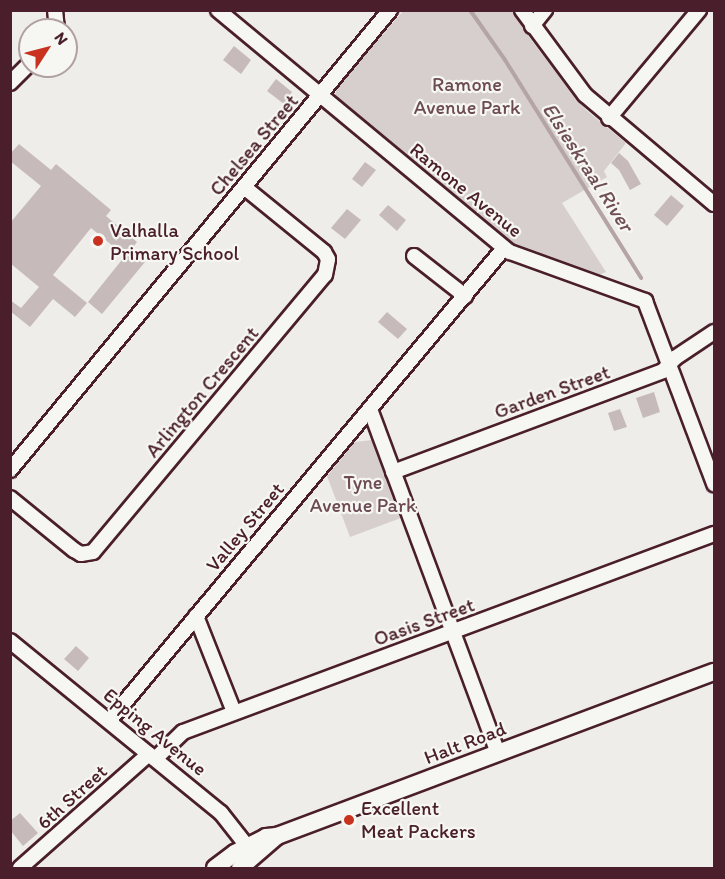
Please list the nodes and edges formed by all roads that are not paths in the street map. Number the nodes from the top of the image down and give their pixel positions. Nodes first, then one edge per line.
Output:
1 (218, 10) edge
2 (390, 10) edge
3 (522, 10) edge
4 (545, 10) edge
5 (699, 10) edge
6 (532, 26) junction
7 (321, 95) junction
8 (609, 118) junction
9 (244, 187) junction
10 (714, 204) edge
11 (504, 248) junction
12 (414, 256) dead end
13 (465, 296) junction
14 (714, 332) edge
15 (670, 364) junction
16 (370, 409) junction
17 (10, 470) edge
18 (393, 472) junction
19 (714, 484) edge
20 (10, 498) edge
21 (714, 534) edge
22 (196, 616) junction
23 (452, 633) junction
24 (10, 641) edge
25 (714, 672) edge
26 (234, 712) junction
27 (109, 721) junction
28 (498, 753) junction
29 (152, 757) junction
30 (253, 858) edge
31 (20, 868) edge
32 (215, 868) edge
33 (240, 868) edge

1 - 7 street, Ramone Avenue
2 - 7 street, Chelsea Street
3 - 6 street
4 - 6 street
5 - 8 street
6 - 8 street
7 - 9 street, Chelsea Street
7 - 11 street, Ramone Avenue
8 - 10 street
9 - 17 street, Chelsea Street
9 - 20 street, Arlington Crescent
11 - 13 street, Valley Street
11 - 15 street, Ramone Avenue
12 - 13 street
13 - 16 street, Valley Street
14 - 15 street, Garden Street
15 - 18 street, Garden Street
15 - 19 street, Ramone Avenue
16 - 18 street
16 - 22 street, Valley Street
18 - 23 street
21 - 23 street, Oasis Street
22 - 26 street
22 - 27 street, Valley Street
23 - 26 street, Oasis Street
23 - 28 street
24 - 27 street, Epping Avenue
25 - 28 street, Halt Road
26 - 29 street, Oasis Street
27 - 29 street, Epping Avenue
28 - 30 street, Halt Road
29 - 30 street, Epping Avenue
29 - 31 street, 6th Street
30 - 32 street, Halt Road
30 - 33 street, Halt Road

